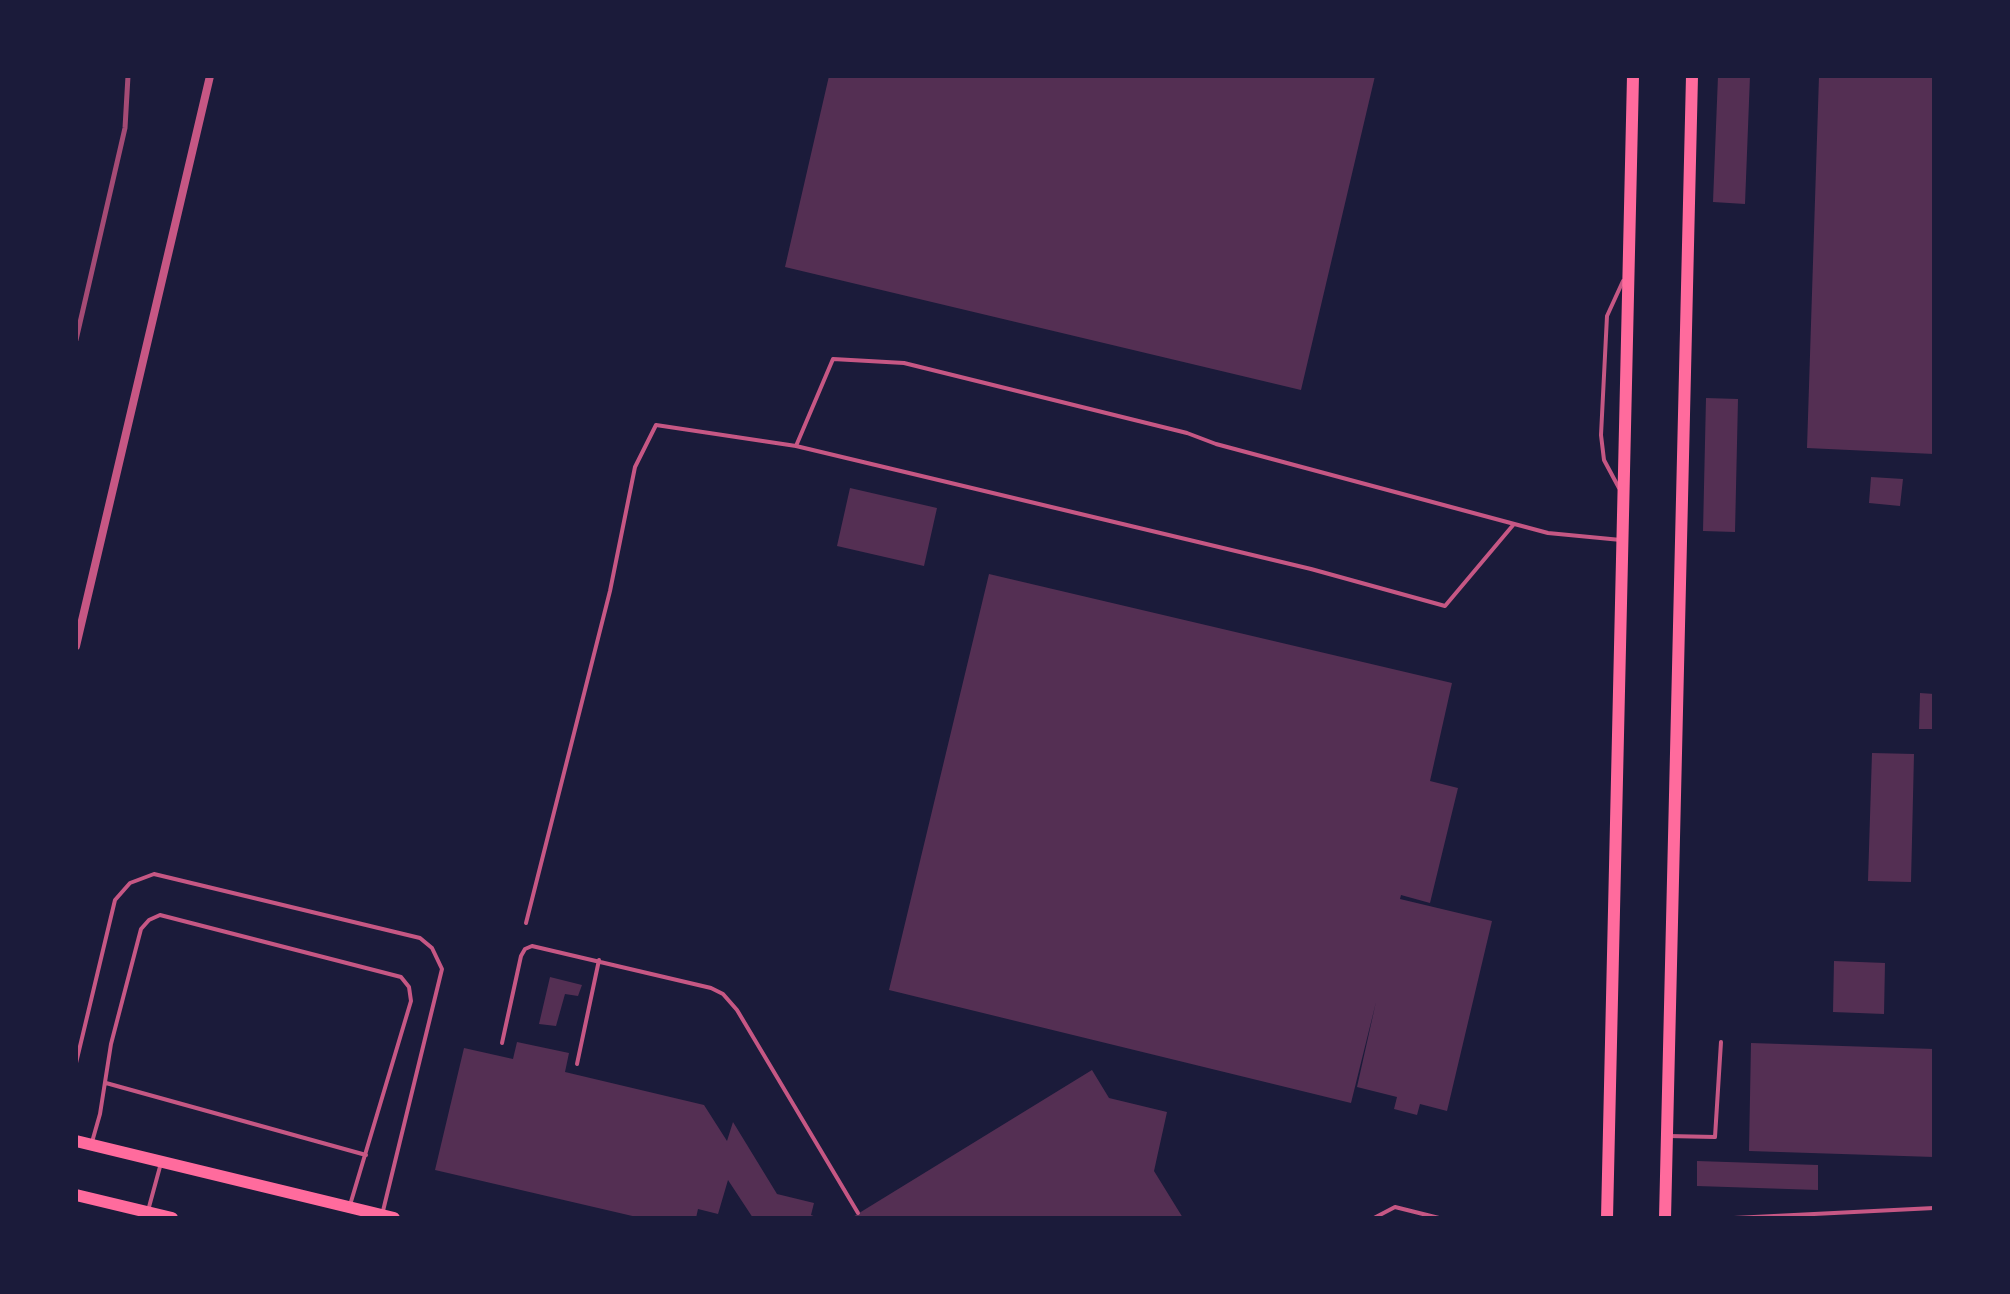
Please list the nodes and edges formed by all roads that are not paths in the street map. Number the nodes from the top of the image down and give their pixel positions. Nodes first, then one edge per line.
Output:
1 (210, 76) edge
2 (1633, 76) edge
3 (1692, 76) edge
4 (1629, 259) junction
5 (796, 446) junction
6 (1623, 497) junction
7 (1514, 524) junction
8 (1622, 540) junction
9 (76, 646) edge
10 (526, 923) dead end
11 (599, 960) junction
12 (1721, 1042) dead end
13 (502, 1043) dead end
14 (76, 1063) edge
15 (577, 1064) dead end
16 (106, 1083) junction
17 (1667, 1136) junction
18 (76, 1141) edge
19 (91, 1144) junction
20 (366, 1155) junction
21 (162, 1162) junction
22 (76, 1195) edge
23 (349, 1207) junction
24 (1934, 1208) edge
25 (858, 1213) dead end
26 (146, 1215) edge
27 (386, 1217) edge
28 (172, 1218) edge
29 (1374, 1218) edge
30 (1439, 1218) edge
31 (1607, 1218) edge
32 (1665, 1218) edge
33 (1734, 1218) edge

1 - 9 street
2 - 4 main road
3 - 17 main road
4 - 6 main road
4 - 6 lane
5 - 7 lane
5 - 7 lane
5 - 10 lane
6 - 8 main road
7 - 8 lane
8 - 31 main road
11 - 13 lane
11 - 15 lane
11 - 25 lane
12 - 17 lane
14 - 27 lane
16 - 19 lane
16 - 20 lane
16 - 20 lane
17 - 32 main road
18 - 19 main road
19 - 21 main road
20 - 23 lane
21 - 23 main road
21 - 26 lane
22 - 26 main road
23 - 27 main road
24 - 33 lane
26 - 28 main road
29 - 30 lane

